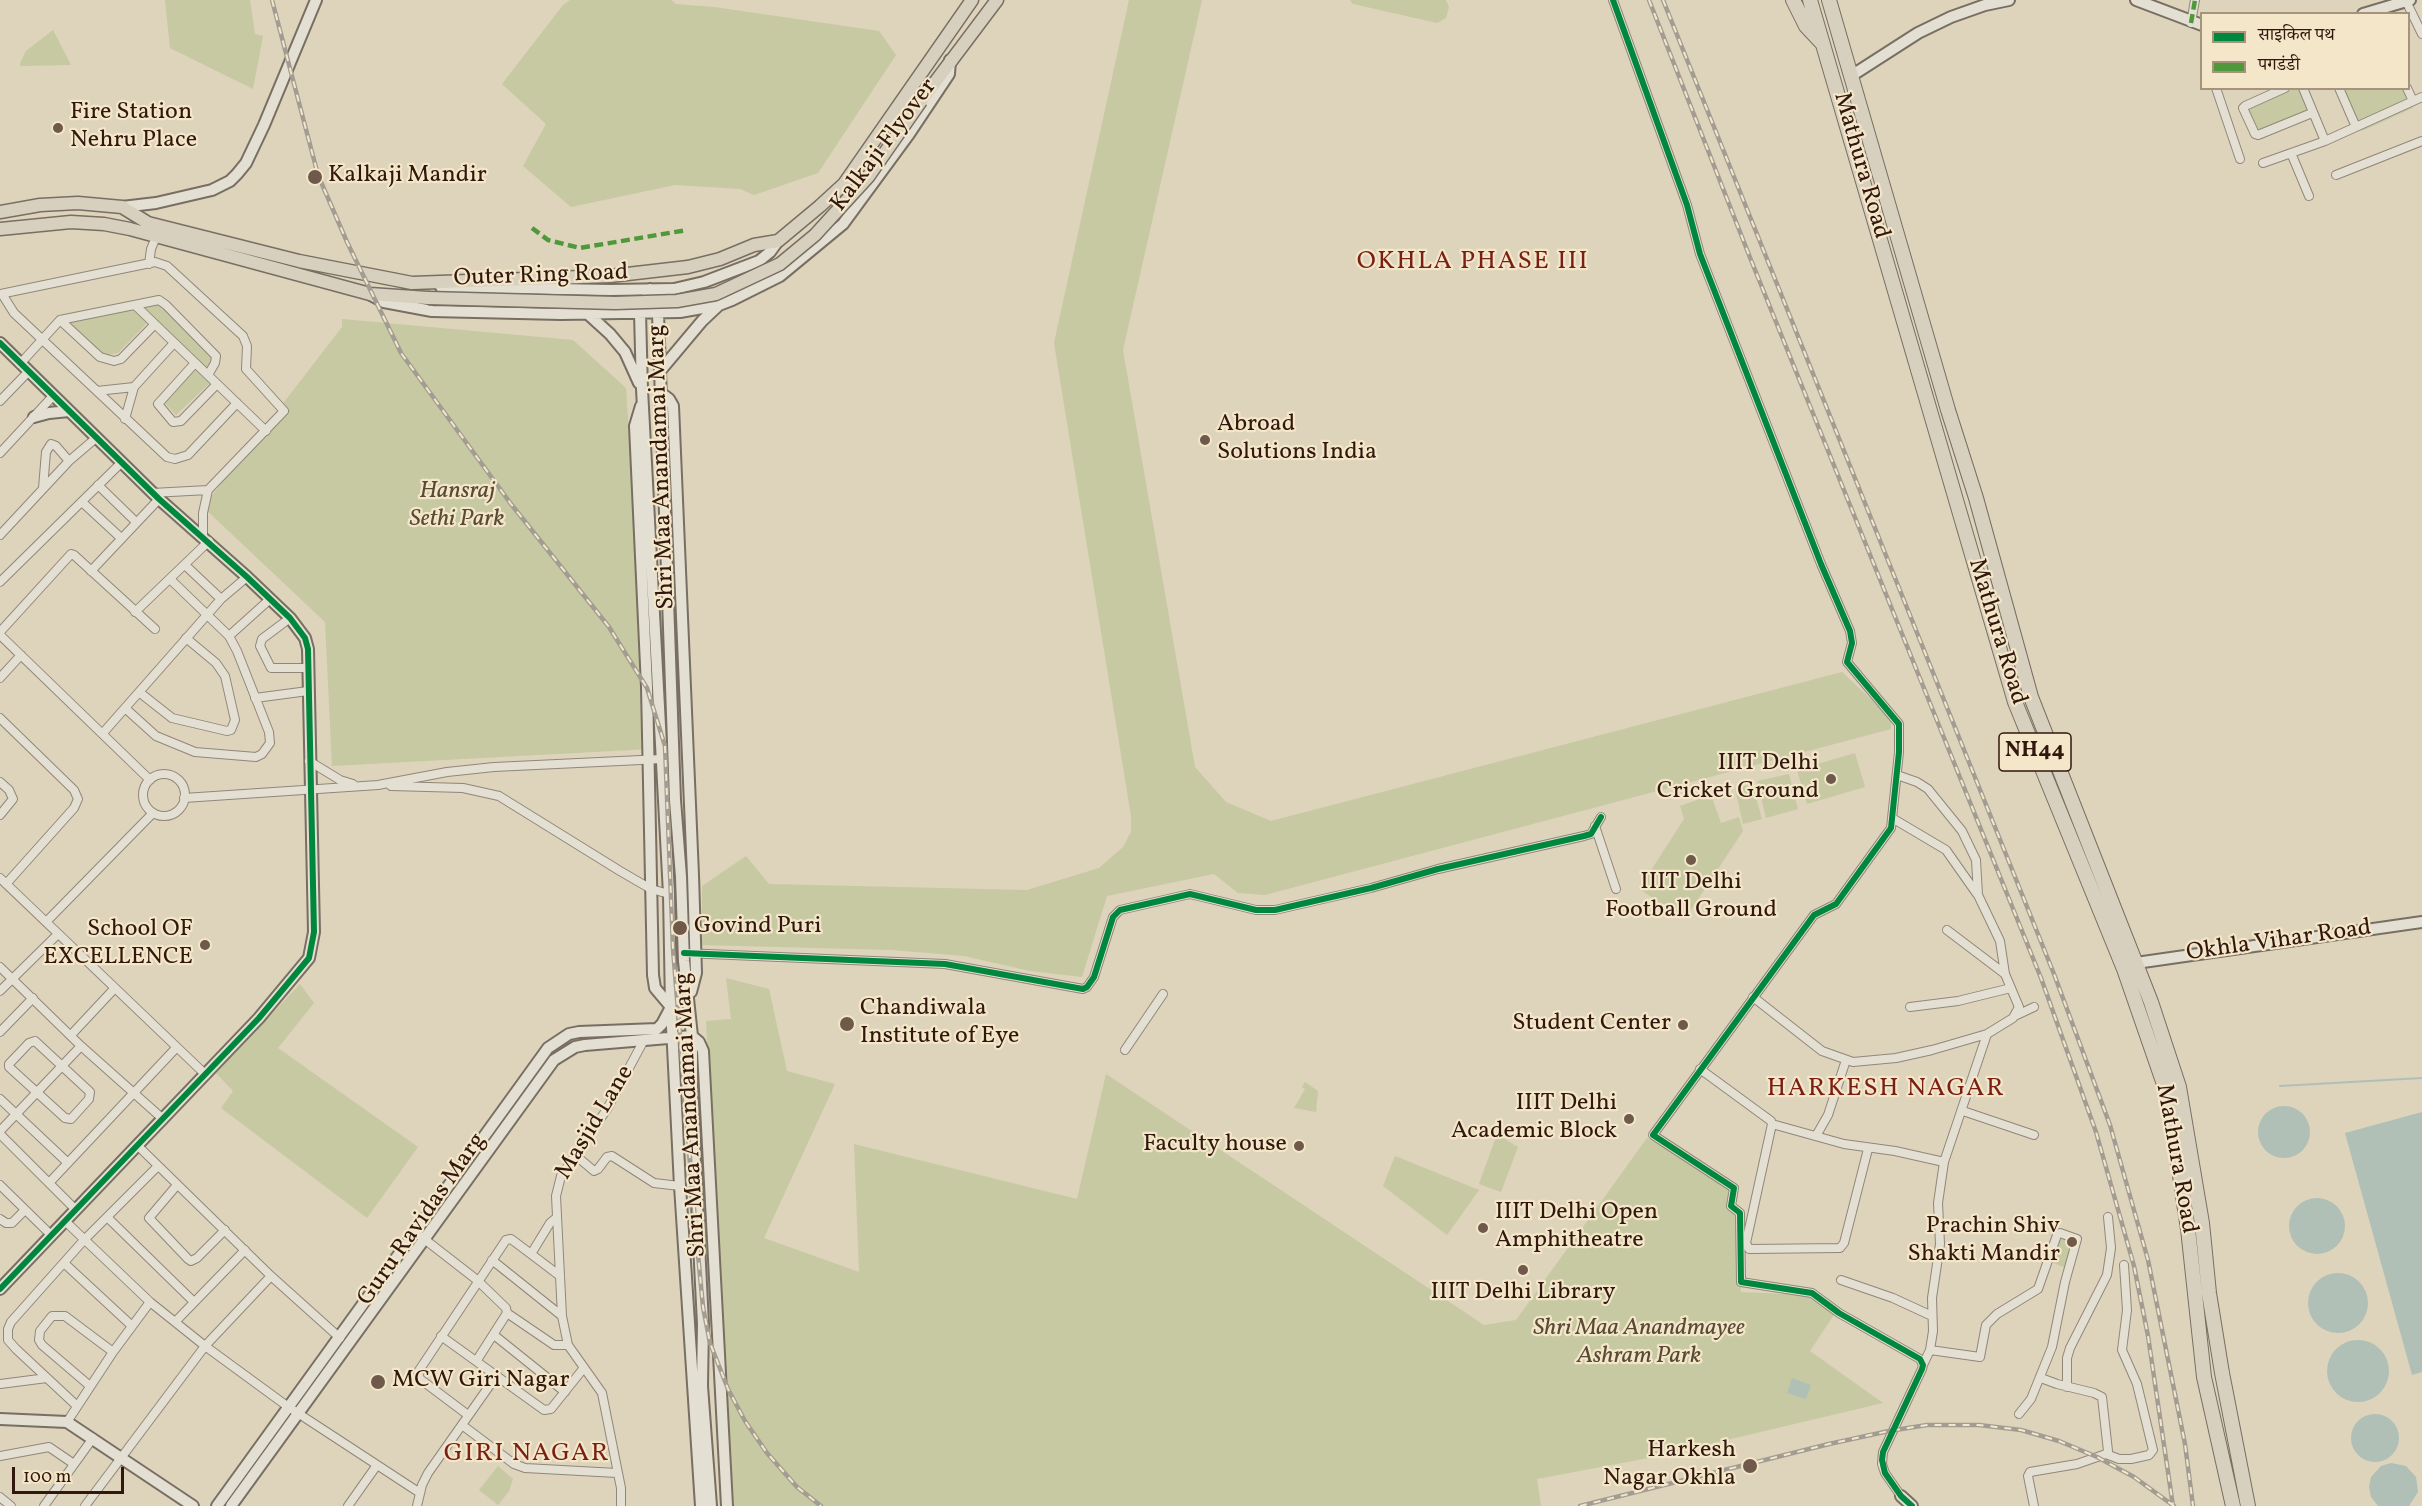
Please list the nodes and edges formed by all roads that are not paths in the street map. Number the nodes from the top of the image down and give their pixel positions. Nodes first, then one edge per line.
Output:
1 (316, 0) edge
2 (972, 0) edge
3 (997, 0) edge
4 (1613, 0) edge
5 (1793, 0) edge
6 (1810, 0) edge
7 (1829, 0) edge
8 (2009, 0) edge
9 (2136, 0) edge
10 (2195, 0) edge
11 (2408, 1) edge
12 (2370, 12) edge
13 (2196, 24) edge
14 (2422, 34) edge
15 (1824, 46) junction
16 (950, 60) junction
17 (1851, 76) junction
18 (2217, 90) edge
19 (2281, 90) edge
20 (2304, 90) edge
21 (2340, 90) edge
22 (2408, 90) edge
23 (2422, 97) edge
24 (2413, 101) junction
25 (2312, 113) junction
26 (2356, 127) junction
27 (2325, 141) junction
28 (2422, 141) edge
29 (2291, 153) junction
30 (2240, 159) dead end
31 (2263, 163) dead end
32 (2336, 175) dead end
33 (2309, 196) dead end
34 (122, 207) junction
35 (0, 212) edge
36 (0, 229) edge
37 (156, 237) junction
38 (778, 241) junction
39 (149, 264) junction
40 (723, 275) junction
41 (412, 283) junction
42 (547, 288) junction
43 (650, 289) junction
44 (1, 294) edge
45 (370, 294) junction
46 (732, 300) junction
47 (135, 305) junction
48 (719, 305) junction
49 (540, 313) junction
50 (640, 313) junction
51 (658, 313) junction
52 (588, 314) junction
53 (60, 320) junction
54 (155, 324) junction
55 (42, 339) junction
56 (174, 343) junction
57 (0, 344) edge
58 (195, 363) junction
59 (20, 364) junction
60 (660, 371) junction
61 (28, 372) junction
62 (208, 375) junction
63 (217, 384) junction
64 (134, 387) junction
65 (642, 389) junction
66 (97, 390) junction
67 (53, 396) junction
68 (0, 401) edge
69 (642, 402) junction
70 (237, 403) junction
71 (69, 411) junction
72 (34, 417) junction
73 (125, 419) junction
74 (266, 431) junction
75 (96, 438) junction
76 (0, 453) edge
77 (69, 461) junction
78 (121, 463) junction
79 (98, 485) junction
80 (43, 488) junction
81 (208, 490) junction
82 (156, 496) junction
83 (82, 502) junction
84 (136, 522) junction
85 (0, 535) edge
86 (121, 538) junction
87 (206, 538) junction
88 (185, 565) junction
89 (91, 571) junction
90 (247, 577) junction
91 (170, 579) junction
92 (0, 582) edge
93 (221, 599) junction
94 (269, 600) junction
95 (135, 612) junction
96 (207, 615) junction
97 (290, 618) junction
98 (155, 629) dead end
99 (0, 634) edge
100 (230, 636) junction
101 (186, 638) junction
102 (21, 655) junction
103 (308, 668) junction
104 (0, 678) edge
105 (308, 691) junction
106 (139, 692) junction
107 (255, 698) junction
108 (125, 708) junction
109 (0, 718) edge
110 (103, 733) junction
111 (662, 759) junction
112 (647, 760) junction
113 (309, 761) junction
114 (1897, 775) junction
115 (150, 780) junction
116 (0, 782) edge
117 (378, 785) junction
118 (358, 786) junction
119 (312, 788) junction
120 (184, 798) junction
121 (153, 813) junction
122 (0, 816) edge
123 (1600, 817) dead end
124 (1892, 818) junction
125 (1596, 825) junction
126 (3, 881) edge
127 (651, 889) junction
128 (1616, 889) dead end
129 (669, 894) junction
130 (1978, 895) junction
131 (47, 921) junction
132 (2422, 922) edge
133 (1947, 930) dead end
134 (58, 934) junction
135 (689, 953) junction
136 (2136, 963) junction
137 (0, 967) edge
138 (2005, 974) junction
139 (12, 978) junction
140 (2011, 988) junction
141 (114, 990) junction
142 (0, 991) edge
143 (1163, 994) dead end
144 (1753, 997) junction
145 (33, 998) junction
146 (671, 1007) junction
147 (1910, 1007) dead end
148 (2034, 1007) dead end
149 (2017, 1015) junction
150 (0, 1032) edge
151 (1987, 1034) junction
152 (71, 1035) junction
153 (692, 1036) junction
154 (673, 1038) junction
155 (644, 1040) junction
156 (81, 1046) junction
157 (176, 1048) junction
158 (1125, 1050) dead end
159 (1846, 1060) junction
160 (62, 1065) junction
161 (1700, 1069) junction
162 (206, 1075) junction
163 (134, 1093) junction
164 (37, 1094) junction
165 (0, 1099) edge
166 (1963, 1111) junction
167 (16, 1115) junction
168 (163, 1119) junction
169 (1772, 1124) junction
170 (0, 1132) edge
171 (2034, 1135) dead end
172 (1816, 1136) junction
173 (138, 1146) junction
174 (1868, 1149) junction
175 (574, 1154) junction
176 (1944, 1162) junction
177 (68, 1164) junction
178 (158, 1166) junction
179 (49, 1183) junction
180 (0, 1185) edge
181 (177, 1185) junction
182 (681, 1186) junction
183 (75, 1209) junction
184 (25, 1210) junction
185 (1740, 1216) junction
186 (107, 1217) junction
187 (2108, 1217) dead end
188 (556, 1218) junction
189 (0, 1219) edge
190 (1751, 1220) junction
191 (65, 1221) junction
192 (225, 1230) junction
193 (414, 1231) junction
194 (51, 1235) junction
195 (424, 1239) junction
196 (84, 1240) junction
197 (245, 1250) junction
198 (531, 1254) junction
199 (492, 1260) junction
200 (64, 1263) junction
201 (2124, 1265) dead end
202 (271, 1276) junction
203 (560, 1276) junction
204 (477, 1280) junction
205 (1841, 1280) dead end
206 (0, 1289) edge
207 (150, 1302) junction
208 (194, 1302) junction
209 (507, 1312) junction
210 (562, 1316) junction
211 (1932, 1317) junction
212 (175, 1322) junction
213 (132, 1326) junction
214 (494, 1335) junction
215 (441, 1336) junction
216 (340, 1338) junction
217 (568, 1345) junction
218 (204, 1346) junction
219 (1930, 1350) junction
220 (113, 1352) junction
221 (477, 1360) junction
222 (1923, 1365) junction
223 (584, 1369) junction
224 (497, 1375) junction
225 (47, 1378) junction
226 (2041, 1378) junction
227 (0, 1384) edge
228 (90, 1386) junction
229 (2067, 1387) junction
230 (565, 1392) junction
231 (77, 1406) junction
232 (287, 1407) junction
233 (298, 1414) junction
234 (2019, 1414) dead end
235 (468, 1416) junction
236 (0, 1419) edge
237 (67, 1422) junction
238 (462, 1425) junction
239 (93, 1438) junction
240 (2106, 1454) junction
241 (0, 1456) edge
242 (121, 1457) junction
243 (74, 1464) junction
244 (377, 1465) junction
245 (617, 1473) junction
246 (420, 1493) junction
247 (0, 1497) edge
248 (1903, 1501) edge
249 (11, 1506) edge
250 (44, 1506) edge
251 (85, 1506) edge
252 (193, 1506) edge
253 (217, 1506) edge
254 (231, 1506) edge
255 (348, 1506) edge
256 (417, 1506) edge
257 (621, 1506) edge
258 (701, 1506) edge
259 (711, 1506) edge
260 (727, 1506) edge
261 (1912, 1506) edge
262 (2034, 1506) edge
263 (2233, 1506) edge
264 (2248, 1506) edge

1 - 34 main road
2 - 38 main road, Outer Ring Road
3 - 16 main road
4 - 114 street
5 - 15 highway
6 - 15 highway, Mathura Road / NH44
7 - 17 highway, Mathura Road / NH44
8 - 17 main road
9 - 13 main road
10 - 13 street
11 - 12 main road
11 - 14 street
15 - 263 highway, Mathura Road / NH44
16 - 45 main road, Kalkaji Flyover, bridge
16 - 46 main road
17 - 136 highway, Mathura Road / NH44
18 - 30 street
19 - 25 street
20 - 25 street
21 - 26 street
22 - 24 street
23 - 24 street
24 - 26 street
25 - 27 street
26 - 27 street
27 - 29 street
28 - 32 street
29 - 31 street
29 - 33 street
34 - 35 main road, Outer Ring Road
34 - 41 main road, Outer Ring Road
36 - 37 main road
37 - 39 street
37 - 45 main road
38 - 40 main road
38 - 41 main road, Outer Ring Road
39 - 44 street
39 - 74 street
40 - 43 main road
40 - 46 main road
41 - 42 main road
42 - 43 main road
42 - 49 main road
43 - 50 main road, Shri Maa Anandamai Marg
43 - 51 main road, Shri Maa Anandamai Marg
44 - 55 street
45 - 49 main road
46 - 48 main road
47 - 53 street
47 - 54 street
47 - 62 street
48 - 51 main road
48 - 60 main road
49 - 52 main road
50 - 51 main road
50 - 52 main road
50 - 65 main road, Shri Maa Anandamai Marg
51 - 60 main road, Shri Maa Anandamai Marg
52 - 65 main road
53 - 54 street
53 - 55 street
54 - 56 street
55 - 59 street
55 - 66 street
56 - 58 street
56 - 64 street
57 - 59 main road
58 - 62 street
58 - 63 street
59 - 61 main road
60 - 135 main road, Shri Maa Anandamai Marg
61 - 67 main road
61 - 68 street
62 - 63 street
63 - 70 street
64 - 66 street
64 - 73 street
65 - 69 main road, Shri Maa Anandamai Marg
66 - 73 street
67 - 71 main road
67 - 72 street
69 - 111 main road, Shri Maa Anandamai Marg
69 - 112 main road
70 - 73 street
70 - 74 street
71 - 72 main road
71 - 75 main road
72 - 76 street
74 - 81 street
75 - 77 street
75 - 78 main road
77 - 80 street
77 - 80 street
78 - 79 street
78 - 82 main road
79 - 83 street
79 - 84 street
80 - 85 street
81 - 82 street
81 - 87 street
82 - 84 street
82 - 87 main road
83 - 86 street
83 - 92 street
84 - 86 street
86 - 89 street
87 - 88 street
87 - 90 main road
88 - 91 street
88 - 93 street
89 - 95 street
89 - 99 street
90 - 93 street
90 - 94 main road
91 - 95 street
91 - 96 street
93 - 96 street
94 - 97 main road
94 - 100 street
95 - 98 street
96 - 100 street
96 - 101 street
97 - 103 main road
97 - 103 street
99 - 102 street
100 - 107 street
101 - 106 street
101 - 106 street
102 - 104 street
102 - 110 street
103 - 105 main road
105 - 107 street
105 - 113 main road
106 - 108 street
107 - 108 street
108 - 110 street
109 - 126 street
110 - 115 street
111 - 112 street
111 - 129 main road, Shri Maa Anandamai Marg
112 - 117 street
112 - 127 main road
113 - 118 street
113 - 119 main road
114 - 124 street
114 - 130 street
115 - 120 street
115 - 121 street
116 - 122 street
117 - 118 street
117 - 127 street
118 - 119 street
119 - 120 street
119 - 162 main road
120 - 121 street
121 - 131 street
123 - 125 street
124 - 130 street
124 - 144 street
125 - 128 street
125 - 135 street
126 - 131 street
127 - 129 street
127 - 146 main road
129 - 146 main road, Shri Maa Anandamai Marg
130 - 138 street
131 - 134 street
132 - 136 main road, Okhla Vihar Road
133 - 138 street
134 - 139 street
134 - 141 street
135 - 153 main road, Shri Maa Anandamai Marg
136 - 264 highway, Mathura Road / NH44
137 - 139 street
138 - 140 street
139 - 142 street
139 - 145 street
140 - 147 street
140 - 149 street
141 - 152 street
141 - 157 street
143 - 158 street
144 - 159 street
144 - 161 street
145 - 150 street
145 - 152 street
146 - 154 main road, Shri Maa Anandamai Marg
146 - 193 main road, Guru Ravidas Marg
148 - 149 street
149 - 151 street
151 - 159 street
151 - 166 street
152 - 156 street
153 - 154 main road, Guru Ravidas Marg
153 - 259 main road, Shri Maa Anandamai Marg
153 - 260 main road
154 - 155 main road, Guru Ravidas Marg
154 - 182 main road, Shri Maa Anandamai Marg
155 - 175 street, Masjid Lane
155 - 195 main road, Guru Ravidas Marg
156 - 160 street
156 - 163 street
157 - 162 street
157 - 163 street
159 - 172 street
160 - 164 street
160 - 164 street
160 - 164 street
161 - 169 street
161 - 185 street
162 - 168 main road
163 - 168 street
163 - 177 street
164 - 167 street
165 - 167 street
166 - 171 street
166 - 176 street
167 - 170 street
167 - 177 street
168 - 173 main road
169 - 172 street
169 - 190 street
170 - 179 street
172 - 174 street
173 - 178 street
173 - 183 main road
174 - 176 street
174 - 190 street
175 - 182 street
175 - 188 street, Masjid Lane
176 - 211 street
177 - 179 street
178 - 181 street
178 - 186 street
179 - 183 street
180 - 184 street
181 - 192 street
181 - 192 street
182 - 258 main road, Shri Maa Anandamai Marg
183 - 191 main road
184 - 189 street
184 - 194 street
185 - 190 street
185 - 222 street
186 - 196 street
186 - 208 street
187 - 229 street
188 - 198 street
188 - 203 street, Masjid Lane
191 - 194 main road
191 - 196 street
192 - 197 street
193 - 195 street
193 - 216 main road, Guru Ravidas Marg
194 - 206 main road
195 - 204 street
195 - 233 main road, Guru Ravidas Marg
196 - 200 street
196 - 207 street
197 - 202 street
197 - 208 street
198 - 199 street
198 - 203 street
199 - 204 street
199 - 210 street
200 - 213 street
200 - 225 street
201 - 240 street
202 - 216 street
202 - 218 street
203 - 210 street, Masjid Lane
204 - 209 street
204 - 215 street
205 - 211 street
207 - 212 street
207 - 213 street
208 - 212 street
209 - 214 street
209 - 217 street
210 - 217 street, Masjid Lane
211 - 219 street
212 - 218 street
213 - 220 street
214 - 221 street
214 - 230 street
215 - 221 street
215 - 235 street
216 - 232 main road, Guru Ravidas Marg
217 - 223 street
218 - 232 street
218 - 242 street
219 - 222 street
219 - 226 street
220 - 228 street
220 - 228 street
221 - 224 street
222 - 248 street
223 - 230 street
223 - 245 street
224 - 230 street
224 - 235 street
225 - 227 street
225 - 231 street
226 - 229 street
226 - 234 street
228 - 231 street
229 - 240 street
231 - 237 street
232 - 233 street
232 - 253 main road, Guru Ravidas Marg
233 - 244 street
233 - 254 main road, Guru Ravidas Marg
235 - 238 street
236 - 237 main road
237 - 239 main road
238 - 245 street
238 - 246 street
239 - 242 main road
239 - 243 street
240 - 262 street
241 - 243 street
242 - 251 street
242 - 252 main road
243 - 250 street
244 - 246 street
244 - 255 street
245 - 257 street
246 - 256 street
247 - 249 street
248 - 261 main road

